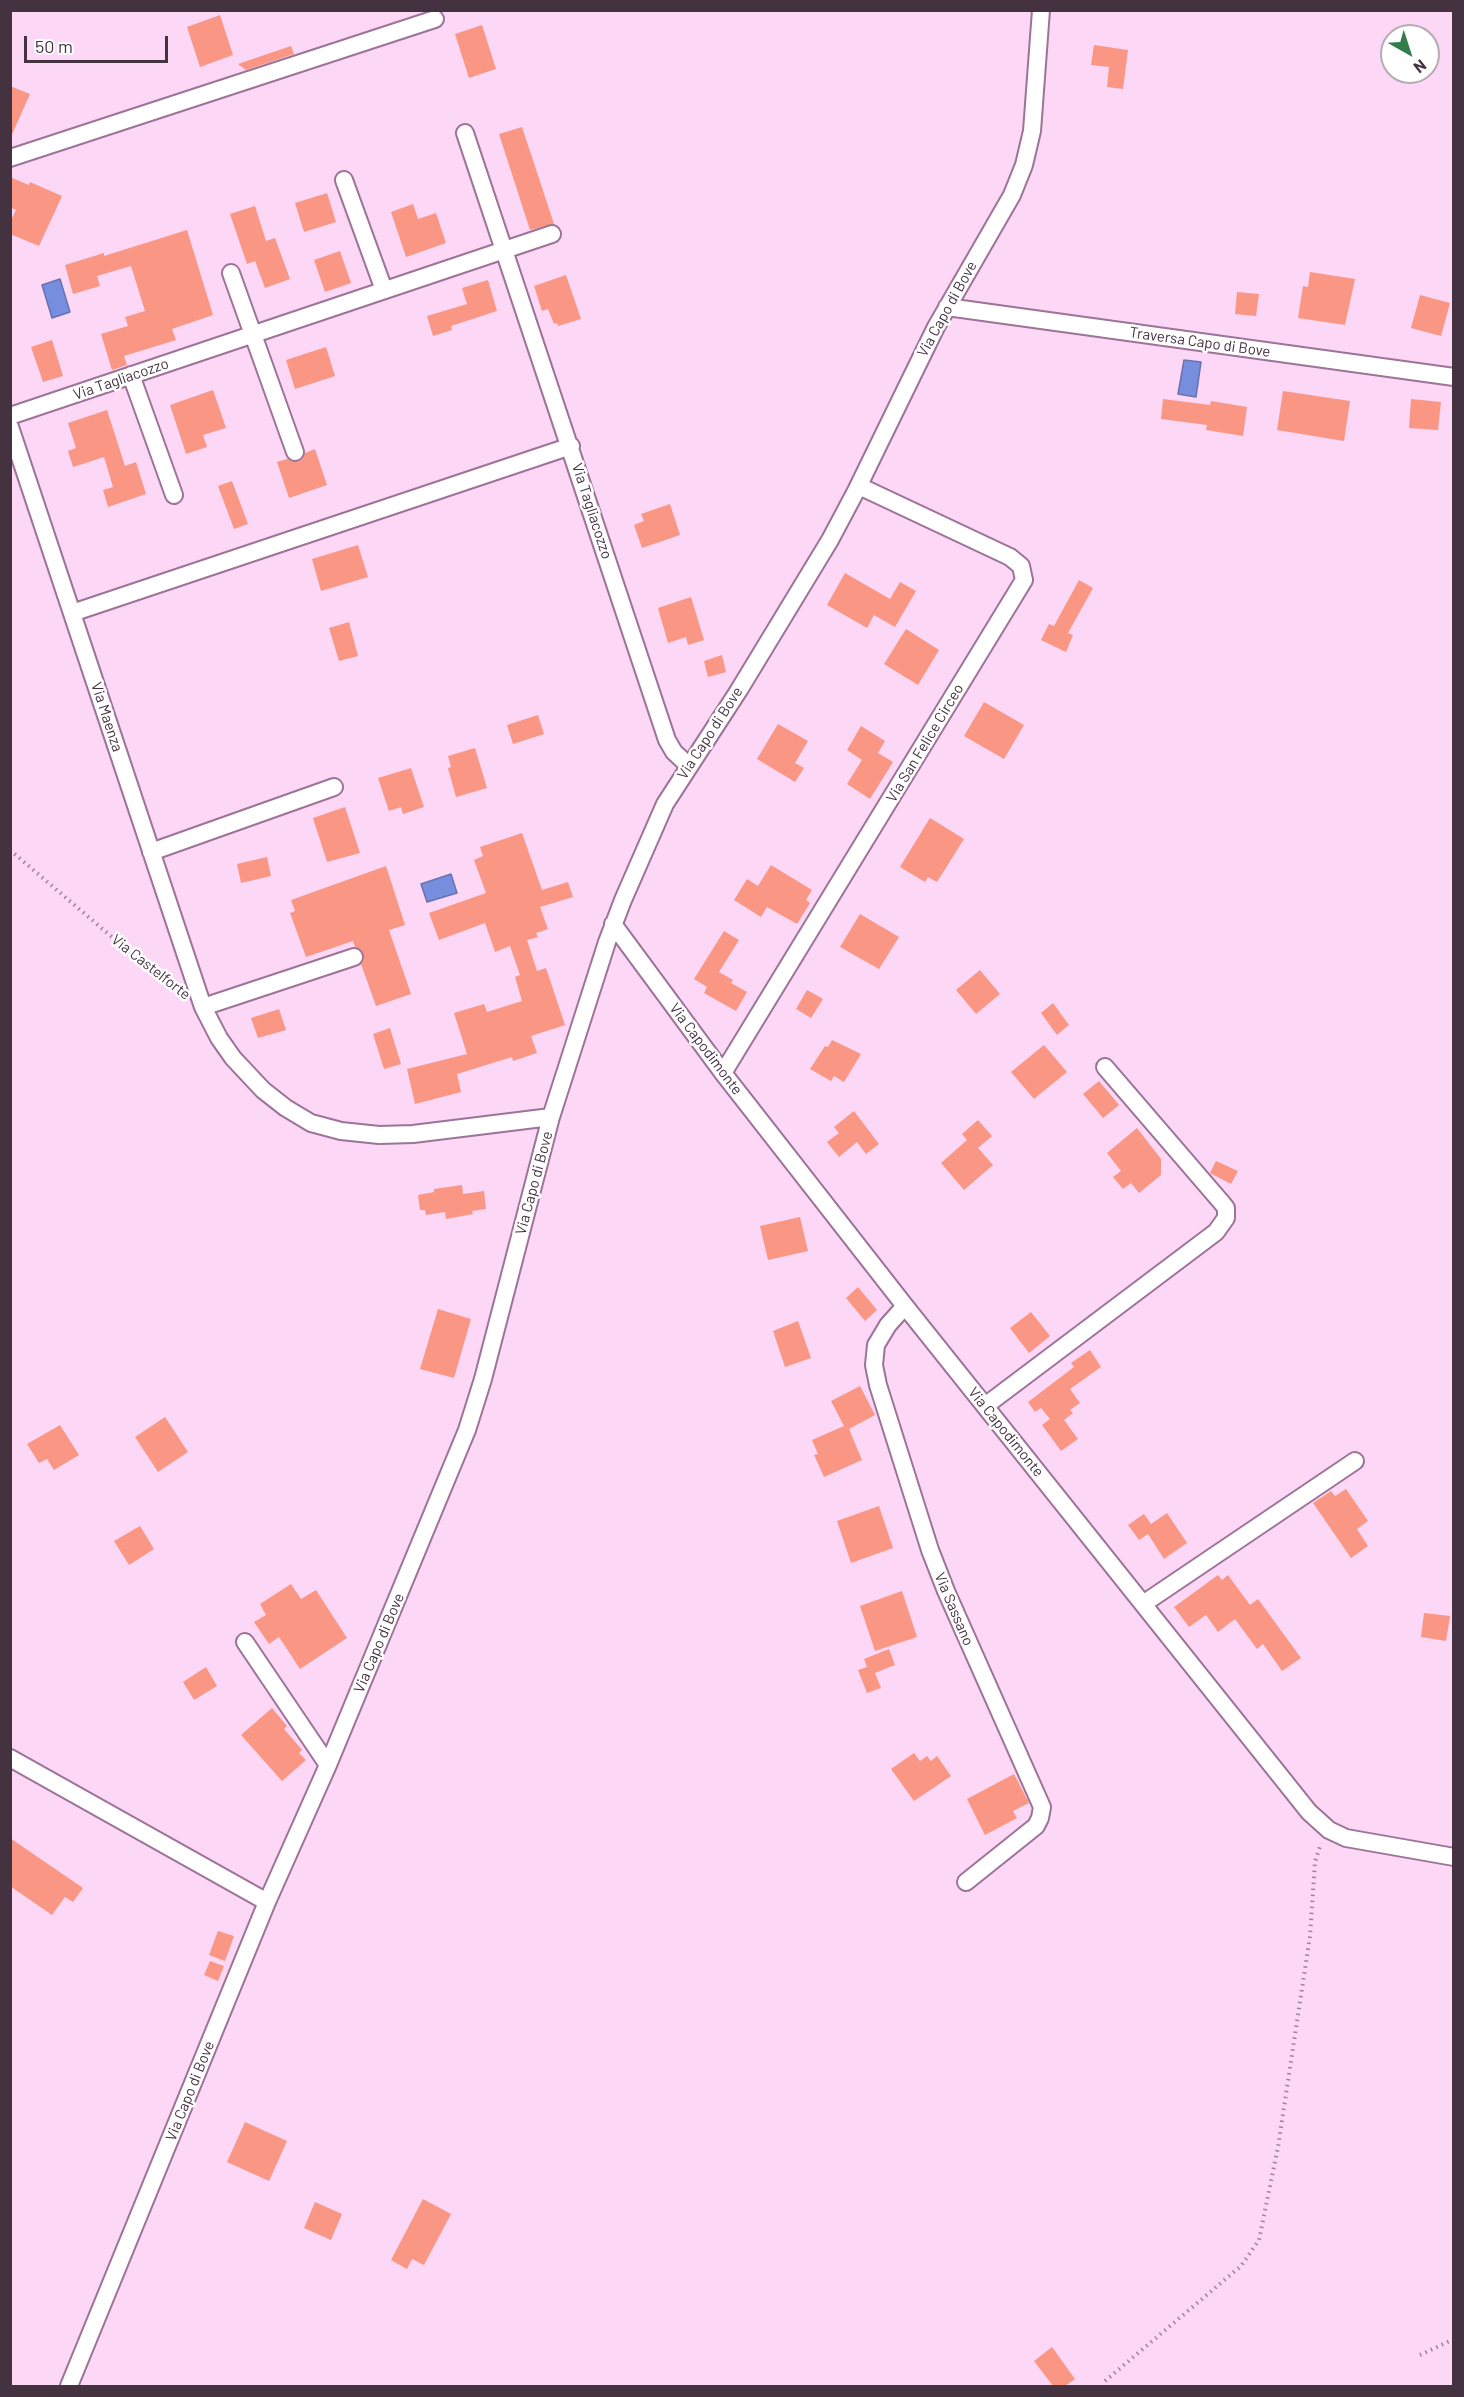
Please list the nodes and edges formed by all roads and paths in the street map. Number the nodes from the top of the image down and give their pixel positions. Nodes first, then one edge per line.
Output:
1 (1041, 10) edge
2 (435, 19) dead end
3 (465, 133) dead end
4 (10, 158) edge
5 (344, 180) dead end
6 (552, 234) dead end
7 (505, 250) junction
8 (231, 273) dead end
9 (384, 290) junction
10 (947, 307) junction
11 (253, 334) junction
12 (132, 375) junction
13 (1454, 378) edge
14 (10, 416) edge
15 (10, 427) edge
16 (571, 446) junction
17 (295, 452) dead end
18 (859, 486) junction
19 (174, 495) dead end
20 (72, 613) junction
21 (689, 766) junction
22 (334, 787) dead end
23 (10, 850) edge
24 (151, 852) junction
25 (613, 924) junction
26 (354, 957) dead end
27 (203, 1007) junction
28 (1105, 1067) dead end
29 (723, 1073) junction
30 (551, 1117) junction
31 (905, 1306) junction
32 (985, 1406) junction
33 (1355, 1461) dead end
34 (1143, 1604) junction
35 (245, 1642) dead end
36 (10, 1758) edge
37 (328, 1765) junction
38 (1329, 1830) junction
39 (1454, 1857) edge
40 (966, 1881) dead end
41 (267, 1902) junction
42 (1454, 2339) edge
43 (1420, 2355) dead end
44 (1105, 2380) dead end
45 (69, 2386) edge

1 - 10 street, Via Capo di Bove
2 - 4 street
3 - 7 street, Via Tagliacozzo
5 - 9 street
6 - 7 street, Via Tagliacozzo
7 - 9 street, Via Tagliacozzo
7 - 16 street, Via Tagliacozzo
8 - 11 street
9 - 11 street, Via Tagliacozzo
10 - 13 street, Traversa Capo di Bove
10 - 18 street, Via Capo di Bove
11 - 12 street, Via Tagliacozzo
11 - 17 street
12 - 14 street, Via Tagliacozzo
12 - 19 street
15 - 20 street, Via Maenza
16 - 20 street
16 - 21 street, Via Tagliacozzo
18 - 21 street, Via Capo di Bove
18 - 29 street, Via San Felice Circeo
20 - 24 street, Via Maenza
21 - 25 street, Via Capo di Bove
22 - 24 street
23 - 27 path, Via Castelforte
24 - 27 street, Via Maenza
25 - 29 street, Via Capodimonte
25 - 30 street, Via Capo di Bove
26 - 27 street
27 - 30 street, Via Castelforte
28 - 32 street
29 - 31 street, Via Capodimonte
30 - 37 street, Via Capo di Bove
31 - 32 street, Via Capodimonte
31 - 40 street, Via Sassano
32 - 34 street, Via Capodimonte
33 - 34 street
34 - 38 street, Via Capodimonte
35 - 37 street
36 - 41 street
37 - 41 street, Via Capo di Bove
38 - 39 street, Via Capodimonte
38 - 44 path
41 - 45 street, Via Capo di Bove
42 - 43 path

